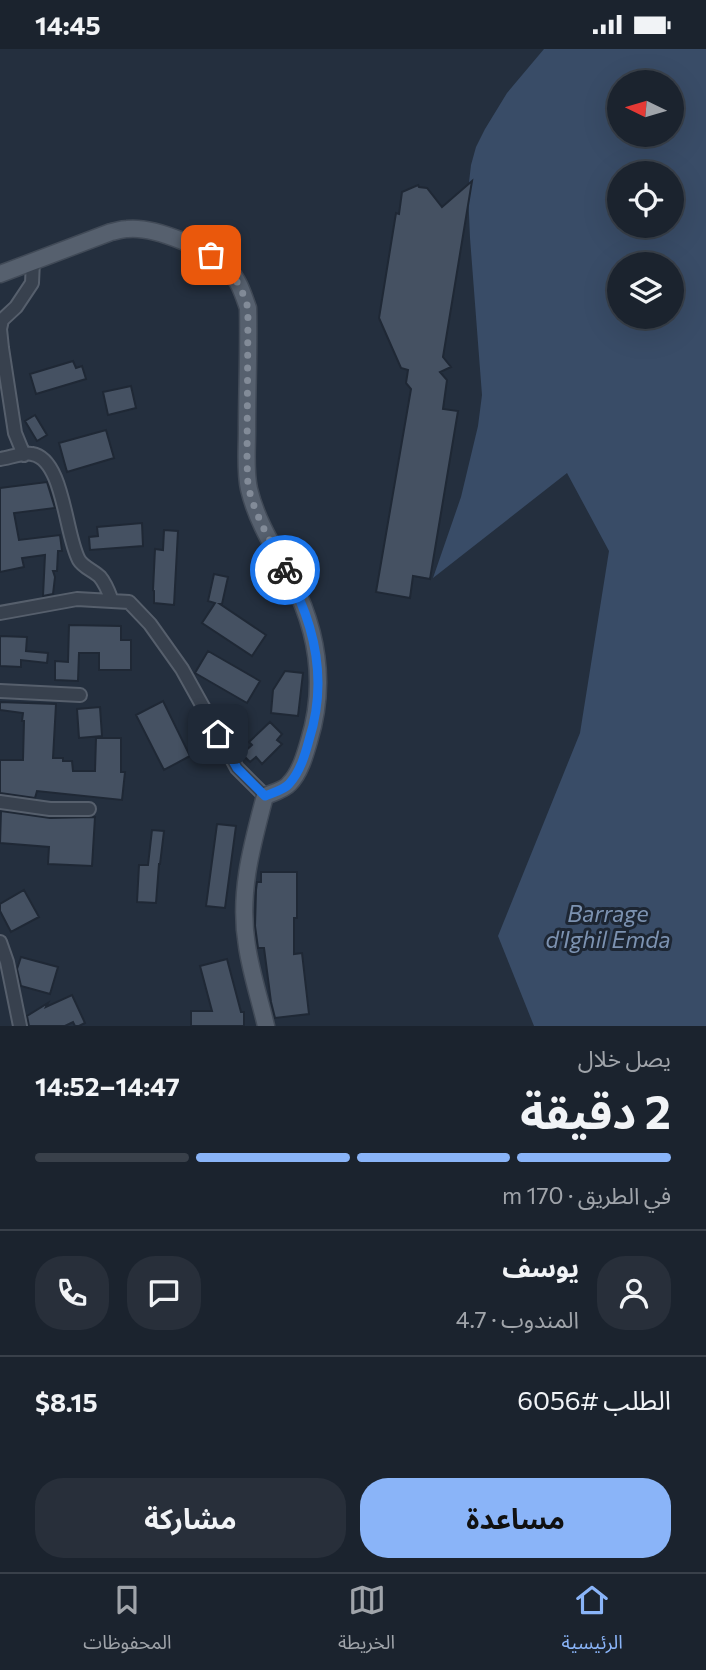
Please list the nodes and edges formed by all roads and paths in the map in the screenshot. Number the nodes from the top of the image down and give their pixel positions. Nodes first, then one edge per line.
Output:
1 (33, 261) junction
2 (0, 274) edge
3 (24, 455) junction
4 (0, 459) edge
5 (112, 601) junction
6 (0, 613) edge
7 (0, 691) edge
8 (80, 695) dead end
9 (265, 796) junction
10 (0, 802) edge
11 (89, 809) dead end
12 (0, 942) edge
13 (20, 1026) edge
14 (266, 1026) edge

1 - 2 main road
1 - 3 street
1 - 9 main road
3 - 4 street
3 - 5 street
5 - 6 street
5 - 9 street
7 - 8 street
9 - 14 main road
10 - 11 street
12 - 13 street

